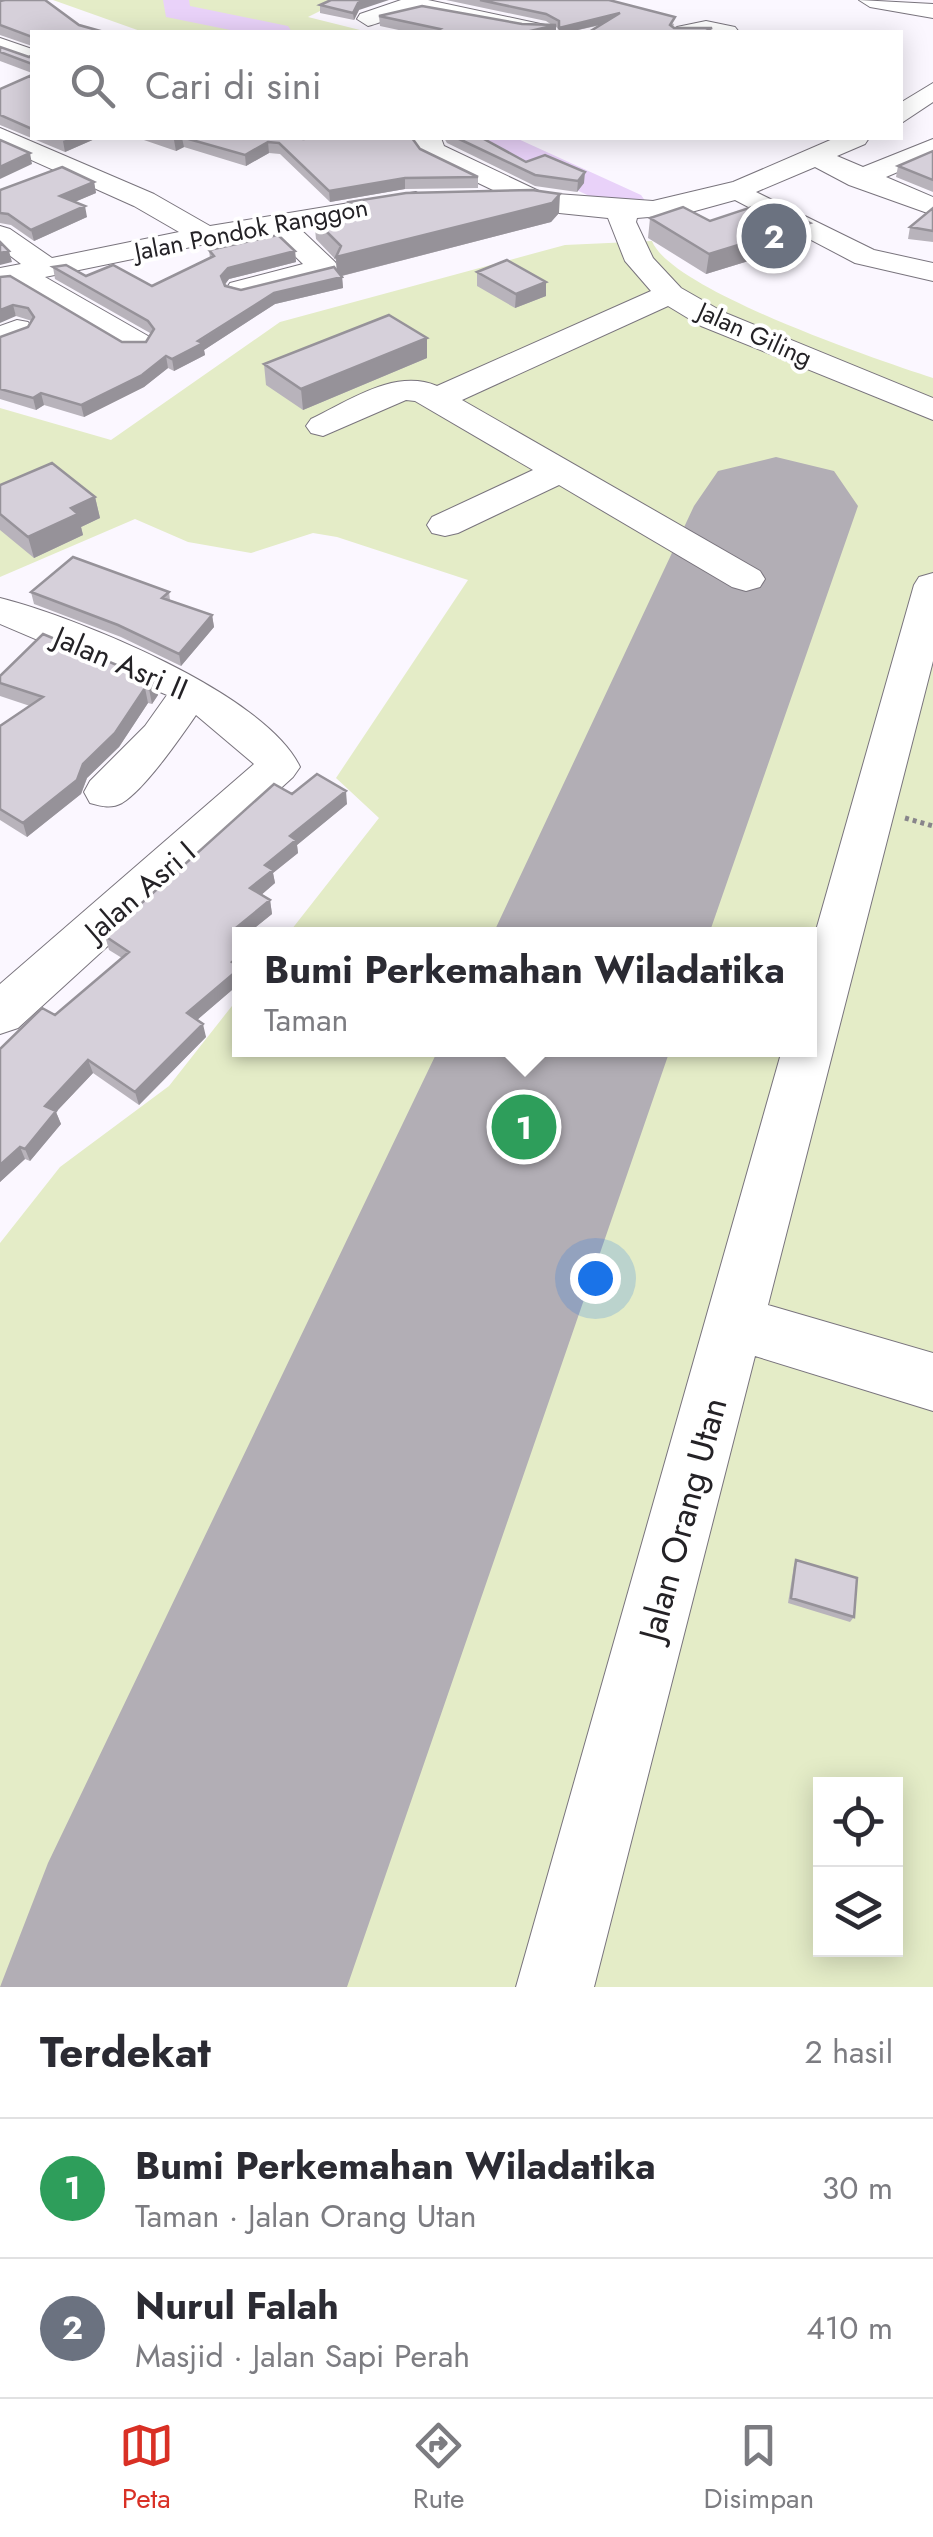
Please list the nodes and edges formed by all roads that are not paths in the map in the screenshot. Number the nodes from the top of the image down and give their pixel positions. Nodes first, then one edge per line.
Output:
1 (870, 0) edge
2 (530, 8) edge
3 (933, 12) edge
4 (368, 18) dead end
5 (503, 23) junction
6 (536, 30) edge
7 (0, 45) edge
8 (30, 56) edge
9 (928, 81) edge
10 (903, 112) edge
11 (30, 123) edge
12 (0, 135) edge
13 (426, 140) edge
14 (851, 140) edge
15 (933, 146) edge
16 (813, 156) junction
17 (62, 165) junction
18 (33, 178) edge
19 (859, 179) junction
20 (734, 192) junction
21 (532, 198) junction
22 (933, 207) edge
23 (623, 210) junction
24 (275, 221) junction
25 (0, 235) edge
26 (209, 237) junction
27 (933, 272) edge
28 (22, 273) edge
29 (241, 289) edge
30 (670, 294) junction
31 (136, 343) edge
32 (436, 398) junction
33 (933, 410) edge
34 (322, 426) dead end
35 (560, 470) junction
36 (445, 525) dead end
37 (746, 579) dead end
38 (933, 584) edge
39 (0, 610) edge
40 (191, 691) junction
41 (278, 767) joint
42 (106, 792) dead end
43 (0, 1014) edge
44 (817, 1015) edge
45 (806, 1057) edge
46 (737, 1322) junction
47 (933, 1382) edge
48 (555, 1987) edge

1 - 3 street
2 - 5 street
4 - 5 street
5 - 6 street
7 - 8 street
9 - 10 street
11 - 12 street
12 - 17 street
13 - 21 street
14 - 16 street, Jalan Pondok Ranggon
15 - 19 street
16 - 19 street
16 - 20 street, Jalan Pondok Ranggon
17 - 18 street
17 - 26 street
19 - 22 street
20 - 23 street, Jalan Pondok Ranggon
20 - 27 street
21 - 23 street, Jalan Pondok Ranggon
21 - 24 street, Jalan Pondok Ranggon
23 - 30 street, Jalan Giling
24 - 26 street, Jalan Pondok Ranggon
24 - 29 street
25 - 28 street
26 - 28 street, Jalan Pondok Ranggon
28 - 31 street
30 - 32 street
30 - 33 street, Jalan Giling
32 - 34 street
32 - 35 street
35 - 36 street
35 - 37 street
38 - 44 street, Jalan Orang Utan
39 - 40 street, Jalan Asri II
40 - 41 street, Jalan Asri II
40 - 42 street
41 - 43 street, Jalan Asri I
45 - 46 street, Jalan Orang Utan
46 - 47 street
46 - 48 street, Jalan Orang Utan

